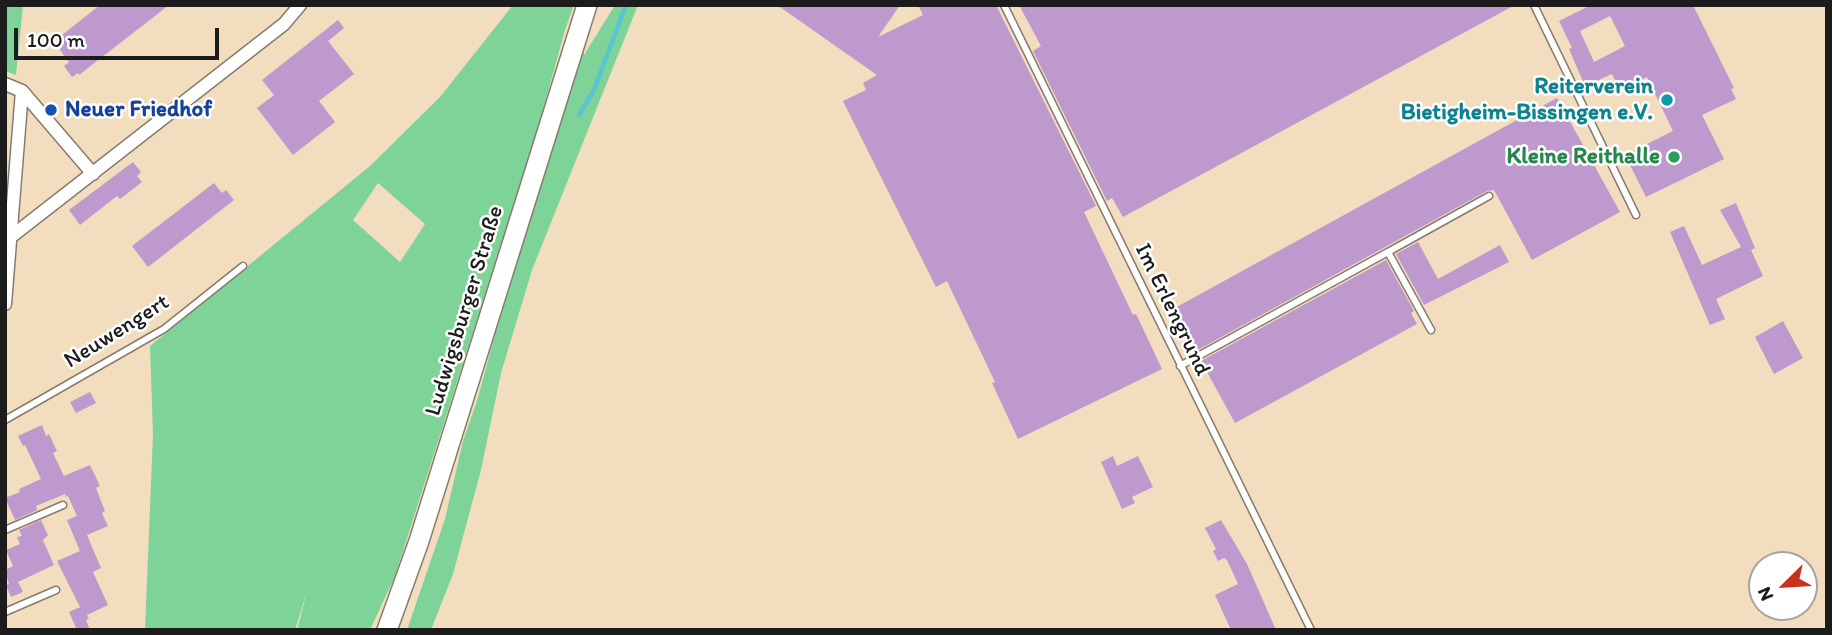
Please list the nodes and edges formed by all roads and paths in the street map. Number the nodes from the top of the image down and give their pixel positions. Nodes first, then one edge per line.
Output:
1 (300, 5) edge
2 (587, 5) edge
3 (1004, 5) edge
4 (1534, 5) edge
5 (5, 84) edge
6 (22, 91) junction
7 (93, 174) junction
8 (1489, 196) dead end
9 (1636, 215) dead end
10 (12, 236) junction
11 (1388, 252) junction
12 (243, 266) dead end
13 (5, 304) edge
14 (1431, 330) dead end
15 (1181, 366) junction
16 (5, 420) edge
17 (64, 505) dead end
18 (5, 530) edge
19 (56, 590) dead end
20 (5, 612) edge
21 (387, 630) edge
22 (1311, 630) edge

1 - 7 street
2 - 21 main road, Ludwigsburger Straße
3 - 15 lane, Im Erlengrund
4 - 9 lane
5 - 6 street
6 - 7 street
6 - 10 street
7 - 10 street
8 - 11 lane
10 - 13 street
11 - 14 lane
11 - 15 lane
12 - 16 lane, Neuwengert
15 - 22 lane, Im Erlengrund
17 - 18 lane
19 - 20 lane

